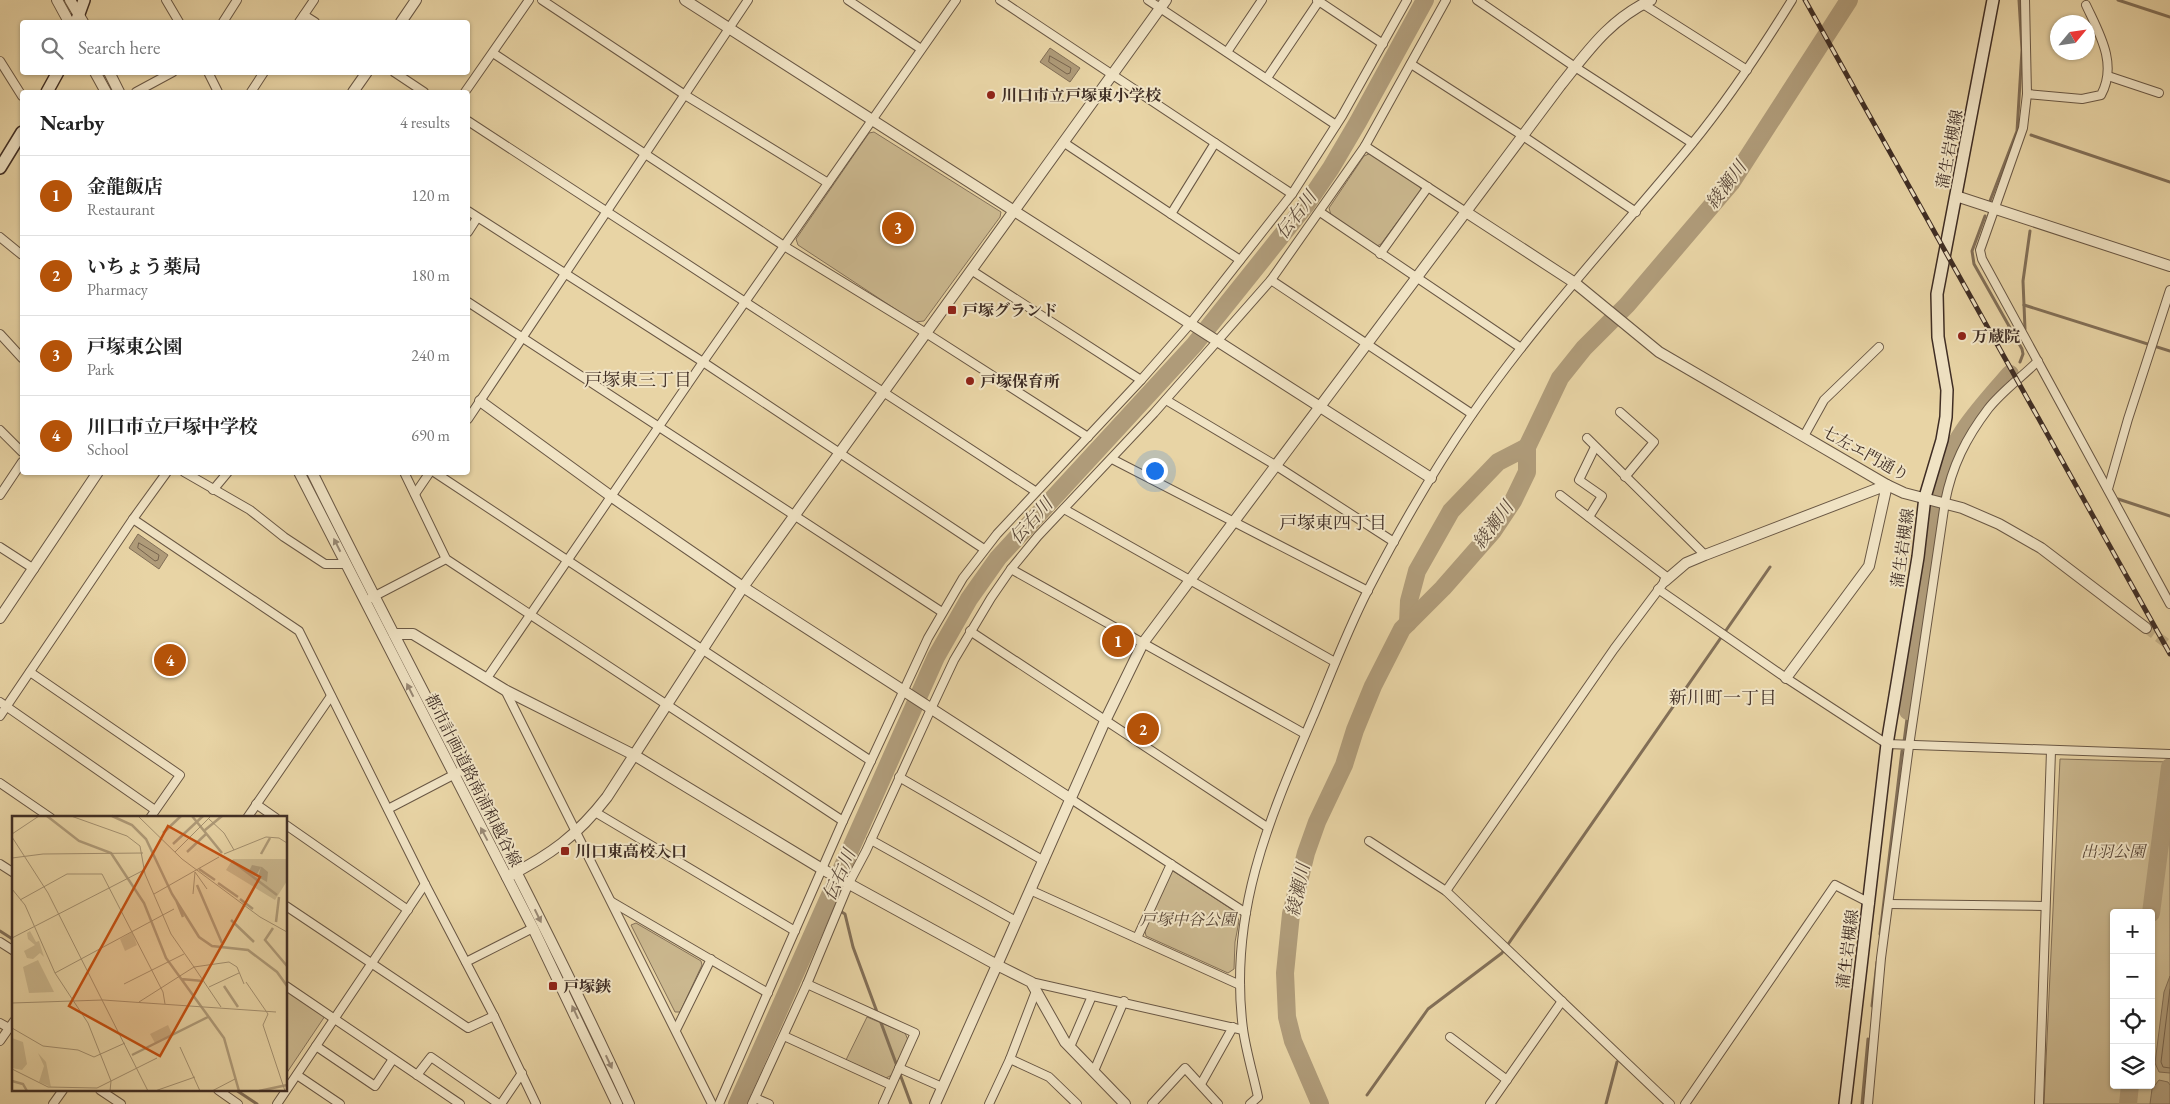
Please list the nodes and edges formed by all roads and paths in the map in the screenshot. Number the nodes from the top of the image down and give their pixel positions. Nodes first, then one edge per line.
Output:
1 (56, 0) edge
2 (70, 0) edge
3 (84, 0) edge
4 (166, 0) edge
5 (237, 0) edge
6 (314, 0) edge
7 (416, 0) edge
8 (529, 0) edge
9 (542, 0) edge
10 (684, 0) edge
11 (748, 0) edge
12 (848, 0) edge
13 (956, 0) edge
14 (1000, 0) edge
15 (1148, 0) edge
16 (1262, 0) edge
17 (1407, 0) edge
18 (1446, 0) edge
19 (1477, 0) edge
20 (1783, 0) edge
21 (1792, 0) edge
22 (1993, 0) edge
23 (2025, 0) edge
24 (1318, 1) edge
25 (1644, 1) edge
26 (858, 3) edge
27 (1163, 4) edge
28 (2086, 5) dead end
29 (1787, 8) junction
30 (304, 15) junction
31 (68, 20) edge
32 (79, 20) edge
33 (178, 20) edge
34 (224, 20) edge
35 (300, 20) edge
36 (312, 20) edge
37 (402, 20) edge
38 (729, 28) junction
39 (1383, 44) junction
40 (922, 49) junction
41 (1227, 52) junction
42 (492, 53) junction
43 (0, 60) edge
44 (1411, 64) junction
45 (1575, 67) junction
46 (1747, 70) junction
47 (56, 75) edge
48 (97, 75) edge
49 (110, 75) edge
50 (167, 75) edge
51 (210, 75) edge
52 (262, 75) edge
53 (365, 75) edge
54 (398, 75) edge
55 (1112, 76) junction
56 (2108, 76) junction
57 (1267, 78) junction
58 (48, 90) edge
59 (105, 90) edge
60 (118, 90) edge
61 (140, 90) edge
62 (217, 90) edge
63 (252, 90) edge
64 (354, 90) edge
65 (421, 90) edge
66 (467, 90) edge
67 (20, 93) edge
68 (2159, 93) dead end
69 (2027, 94) junction
70 (685, 95) junction
71 (872, 120) junction
72 (470, 122) edge
73 (1336, 125) junction
74 (20, 135) edge
75 (1523, 136) junction
76 (1063, 142) junction
77 (1215, 143) junction
78 (1692, 144) junction
79 (1366, 146) junction
80 (646, 153) junction
81 (0, 168) edge
82 (828, 183) junction
83 (1428, 187) junction
84 (1292, 194) junction
85 (1956, 196) junction
86 (1994, 208) junction
87 (1013, 211) junction
88 (606, 212) junction
89 (1320, 212) junction
90 (1466, 212) junction
91 (1636, 212) junction
92 (470, 213) edge
93 (1170, 214) junction
94 (477, 218) junction
95 (470, 229) edge
96 (0, 237) edge
97 (784, 246) junction
98 (20, 253) edge
99 (1380, 254) junction
100 (1240, 260) junction
101 (2170, 266) edge
102 (971, 270) junction
103 (564, 275) junction
104 (1416, 278) junction
105 (1271, 280) junction
106 (1579, 286) junction
107 (2170, 290) edge
108 (745, 302) junction
109 (470, 303) edge
110 (1193, 326) junction
111 (926, 333) junction
112 (0, 334) edge
113 (522, 339) junction
114 (1214, 339) junction
115 (1366, 344) junction
116 (1879, 347) dead end
117 (1521, 348) junction
118 (20, 356) edge
119 (703, 362) junction
120 (2038, 362) junction
121 (1141, 380) junction
122 (884, 392) junction
123 (1166, 400) junction
124 (480, 401) junction
125 (1318, 407) junction
126 (1620, 412) dead end
127 (1472, 414) junction
128 (470, 416) edge
129 (658, 428) junction
130 (0, 430) edge
131 (1804, 436) junction
132 (1088, 437) junction
133 (1587, 438) dead end
134 (1595, 447) junction
135 (20, 450) edge
136 (839, 454) junction
137 (1112, 459) junction
138 (20, 465) edge
139 (1276, 465) junction
140 (96, 475) edge
141 (165, 475) edge
142 (189, 475) edge
143 (226, 475) edge
144 (301, 475) edge
145 (314, 475) edge
146 (406, 475) edge
147 (428, 475) edge
148 (439, 475) edge
149 (1625, 477) junction
150 (1431, 478) junction
151 (1887, 485) junction
152 (2108, 489) junction
153 (213, 490) junction
154 (1035, 492) junction
155 (415, 494) junction
156 (0, 495) edge
157 (1560, 496) dead end
158 (612, 497) junction
159 (1925, 497) junction
160 (1945, 502) junction
161 (1064, 509) junction
162 (794, 516) junction
163 (1589, 517) junction
164 (133, 519) junction
165 (1233, 522) junction
166 (1394, 542) junction
167 (0, 547) edge
168 (984, 549) junction
169 (1705, 555) junction
170 (446, 559) junction
171 (568, 561) junction
172 (346, 564) junction
173 (34, 569) junction
174 (1011, 569) junction
175 (1189, 580) junction
176 (1663, 583) junction
177 (743, 587) junction
178 (1368, 591) junction
179 (374, 596) junction
180 (365, 601) junction
181 (2170, 604) edge
182 (942, 612) junction
183 (531, 615) junction
184 (0, 618) edge
185 (2146, 628) tunnel mouth
186 (970, 631) junction
187 (394, 634) junction
188 (1143, 643) junction
189 (702, 649) junction
190 (1335, 662) junction
191 (30, 672) junction
192 (487, 678) junction
193 (1786, 678) junction
194 (505, 690) junction
195 (905, 693) junction
196 (331, 696) junction
197 (3, 704) edge
198 (667, 706) junction
199 (928, 707) junction
200 (0, 716) edge
201 (1105, 721) junction
202 (1305, 734) junction
203 (1887, 744) junction
204 (1909, 746) junction
205 (2051, 750) junction
206 (2170, 754) edge
207 (634, 755) junction
208 (871, 761) junction
209 (464, 770) junction
210 (453, 776) junction
211 (899, 777) junction
212 (0, 783) edge
213 (1071, 799) junction
214 (256, 804) junction
215 (388, 809) junction
216 (156, 810) junction
217 (595, 812) junction
218 (48, 816) edge
219 (152, 816) edge
220 (248, 816) edge
221 (273, 816) edge
222 (842, 822) junction
223 (288, 826) edge
224 (1267, 827) junction
225 (577, 832) junction
226 (871, 840) junction
227 (1369, 841) dead end
228 (1044, 861) junction
229 (0, 864) edge
230 (1171, 864) junction
231 (822, 869) junction
232 (12, 872) edge
233 (512, 875) junction
234 (849, 883) junction
235 (425, 884) junction
236 (1030, 890) junction
237 (1446, 891) junction
238 (612, 902) junction
239 (1870, 903) junction
240 (1889, 904) junction
241 (2045, 906) junction
242 (288, 907) edge
243 (408, 910) junction
244 (1246, 913) junction
245 (1016, 922) junction
246 (533, 928) junction
247 (795, 931) junction
248 (1137, 938) junction
249 (0, 942) edge
250 (12, 951) edge
251 (711, 959) junction
252 (466, 962) junction
253 (371, 964) junction
254 (998, 965) junction
255 (807, 984) junction
256 (1240, 984) junction
257 (1034, 986) junction
258 (288, 987) edge
259 (768, 993) junction
260 (1092, 996) junction
261 (1124, 1001) junction
262 (1562, 1001) junction
263 (494, 1016) junction
264 (334, 1019) junction
265 (0, 1023) edge
266 (12, 1024) edge
267 (1233, 1027) junction
268 (9, 1028) junction
269 (676, 1030) junction
270 (1243, 1030) junction
271 (784, 1036) junction
272 (1450, 1037) dead end
273 (0, 1041) edge
274 (316, 1046) junction
275 (1070, 1047) junction
276 (393, 1059) junction
277 (1010, 1060) junction
278 (899, 1068) junction
279 (1094, 1072) junction
280 (522, 1073) junction
281 (297, 1075) junction
282 (417, 1075) junction
283 (1507, 1080) junction
284 (1201, 1084) junction
285 (891, 1085) junction
286 (942, 1087) junction
287 (288, 1088) edge
288 (62, 1092) edge
289 (103, 1092) edge
290 (221, 1092) edge
291 (285, 1092) edge
292 (1259, 1100) edge
293 (753, 1101) edge
294 (53, 1104) edge
295 (121, 1104) edge
296 (238, 1104) edge
297 (277, 1104) edge
298 (340, 1104) edge
299 (460, 1104) edge
300 (500, 1104) edge
301 (536, 1104) edge
302 (617, 1104) edge
303 (628, 1104) edge
304 (712, 1104) edge
305 (719, 1104) edge
306 (769, 1104) edge
307 (883, 1104) edge
308 (935, 1104) edge
309 (989, 1104) edge
310 (1077, 1104) edge
311 (1125, 1104) edge
312 (1152, 1104) edge
313 (1218, 1104) edge
314 (1250, 1104) edge
315 (1490, 1104) edge
316 (1670, 1104) edge
317 (1685, 1104) edge
318 (1845, 1104) edge
319 (1868, 1104) edge
320 (2039, 1104) edge

1 - 31 street
2 - 32 street
3 - 32 main road
4 - 33 street
5 - 34 street
6 - 30 street
7 - 37 street
8 - 42 street
9 - 70 street
10 - 38 street
11 - 38 street
12 - 26 street
13 - 40 street
14 - 55 street
15 - 27 street
16 - 41 street
17 - 39 street
18 - 44 street
19 - 45 street
20 - 29 street
21 - 29 street
22 - 85 main road, 蒲生岩槻線
23 - 69 street
24 - 39 street
24 - 57 street
25 - 45 street
25 - 46 street
26 - 40 street
27 - 41 street
27 - 55 street
28 - 56 street
29 - 46 street
30 - 35 street
30 - 36 street
38 - 70 street
38 - 71 street
39 - 73 street
40 - 71 street
41 - 57 street
42 - 66 street
42 - 80 street
43 - 67 street
44 - 75 street
44 - 79 street
45 - 75 street
45 - 78 street
46 - 78 street
47 - 58 main road
48 - 59 street
49 - 60 street
50 - 61 street
51 - 62 street
52 - 63 street
53 - 64 street
54 - 65 street
55 - 76 street
55 - 77 street
56 - 68 street
56 - 69 street
57 - 73 street
69 - 86 street
70 - 80 street
70 - 82 street
71 - 82 street
71 - 87 street
72 - 88 street
73 - 84 street
74 - 81 main road
75 - 90 street
75 - 91 street
76 - 87 street
76 - 93 street
77 - 84 street
77 - 93 street
78 - 91 street
79 - 83 street
79 - 89 street
80 - 88 street
80 - 97 street
82 - 97 street
83 - 90 street
83 - 99 street
84 - 100 street
85 - 86 street
85 - 159 main road, 蒲生岩槻線
86 - 101 street
86 - 120 street
87 - 102 street
87 - 110 street
88 - 103 street
88 - 108 street
89 - 99 street
89 - 105 street
90 - 104 street
90 - 106 street, 七左エ門通り
91 - 106 street
92 - 94 street
93 - 100 street
94 - 95 street
94 - 103 street
96 - 98 street
97 - 108 street
97 - 111 street
99 - 104 street
100 - 110 street
102 - 111 street
102 - 121 street
103 - 113 street
103 - 119 street
104 - 115 street
104 - 117 street
105 - 114 street
105 - 115 street
106 - 117 street
106 - 131 street, 七左エ門通り
107 - 152 street
108 - 119 street
108 - 122 street
109 - 113 street
110 - 114 street
110 - 121 street
111 - 122 street
111 - 132 street
112 - 118 street
113 - 124 street
113 - 129 street
114 - 123 street
114 - 125 street
115 - 125 street
115 - 127 street
116 - 131 street
117 - 127 street
119 - 129 street
119 - 136 street
120 - 152 street
120 - 160 street
121 - 132 street
122 - 136 street
122 - 154 street
123 - 137 street
123 - 139 street
124 - 128 street
124 - 158 street
125 - 139 street
125 - 150 street
126 - 149 street
127 - 150 street
129 - 158 street
129 - 162 street
130 - 135 street
131 - 151 street, 七左エ門通り
132 - 154 street
133 - 134 street
134 - 149 street
134 - 163 street
136 - 162 street
136 - 168 street
137 - 161 street
137 - 165 street
138 - 156 street
139 - 165 street
139 - 166 street
140 - 173 street
141 - 164 street
142 - 153 street
143 - 153 street
172 -> 144 street, 都市計画道路南浦和越谷線
145 - 179 street, 都市計画道路南浦和越谷線
146 - 155 street
147 - 155 street
148 - 171 street
149 - 169 street
150 - 166 street
151 - 159 street, 七左エ門通り
151 - 169 street
151 - 193 street
152 - 181 street
153 - 172 street
154 - 168 street
155 - 170 street
157 - 163 street
158 - 171 street
158 - 177 street
159 - 160 street, 七左エ門通り
159 - 203 main road, 蒲生岩槻線
160 - 185 street, 七左エ門通り
160 - 204 street
161 - 174 street
161 - 175 street
162 - 177 street
162 - 182 street
163 - 176 street
164 - 191 street
164 - 196 street
165 - 175 street
165 - 178 street
166 - 178 street
167 - 173 street
168 - 182 street
169 - 176 street
170 - 179 street
170 - 183 street
171 - 183 street
171 - 189 street
172 - 180 street, 都市計画道路南浦和越谷線
173 - 184 street
174 - 186 street
174 - 188 street
175 - 188 street
175 - 190 street
176 - 193 street
176 - 237 street
177 - 189 street
177 - 195 street
178 - 190 street
179 - 180 street
179 - 187 street, 都市計画道路南浦和越谷線
210 -> 180 street, 都市計画道路南浦和越谷線
182 - 195 street
183 - 192 street
183 - 198 street
186 - 199 street
186 - 201 street
187 - 192 street
187 - 209 street, 都市計画道路南浦和越谷線
188 - 201 street
188 - 202 street
189 - 198 street
189 - 208 street
190 - 202 street
191 - 197 street
191 - 216 street
192 - 194 street
193 - 203 street
194 - 207 street
194 - 225 street
195 - 199 street
195 - 208 street
196 - 214 street
196 - 215 street
197 - 200 street
197 - 216 street
198 - 207 street
198 - 222 street
199 - 211 street
199 - 213 street
201 - 213 street
201 - 224 street
202 - 224 street
203 - 204 street
203 - 239 main road, 蒲生岩槻線
204 - 205 street
204 - 240 street
205 - 206 street
205 - 241 street
207 - 217 street
207 - 231 street
208 - 222 street
209 - 210 street
209 - 233 street, 都市計画道路南浦和越谷線
210 - 215 street
233 -> 210 street, 都市計画道路南浦和越谷線
211 - 226 street
211 - 228 street
212 - 218 street
213 - 228 street
213 - 230 street
214 - 220 street
214 - 221 street
215 - 235 street
216 - 219 street
217 - 225 street
217 - 247 street
222 - 231 street
223 - 243 street
224 - 244 street
225 - 233 street
225 - 238 street
226 - 234 street
226 - 245 street
227 - 237 street
228 - 236 street
229 - 232 street
230 - 244 street
230 - 248 street
231 - 234 street
231 - 247 street
233 - 246 street, 都市計画道路南浦和越谷線
233 -> 303 street, 都市計画道路南浦和越谷線
234 - 254 street
234 - 255 street
235 - 243 street
235 - 252 street
236 - 245 street
236 - 248 street
237 - 262 street
238 - 251 street
238 - 269 street
239 - 317 street
239 - 318 main road, 蒲生岩槻線
240 - 241 street
240 - 319 street
241 - 320 street
242 - 253 street
243 - 253 street
244 - 256 street
245 - 254 street
246 - 252 street
302 -> 246 street, 都市計画道路南浦和越谷線
247 - 259 street
248 - 256 street
249 - 250 street
251 - 259 street
251 - 269 street
252 - 263 street
253 - 263 street
253 - 264 street
254 - 257 street
254 - 286 street
255 - 271 street
255 - 278 street
256 - 270 street
257 - 260 street
257 - 275 street
257 - 277 street
258 - 264 street
259 - 305 street
260 - 261 street
260 - 275 street
261 - 267 street
261 - 279 street
262 - 283 street
262 - 316 street
263 - 280 street
264 - 274 street
264 - 276 street
265 - 268 street
266 - 268 street
267 - 270 street
267 - 284 street
268 - 273 street
269 - 304 street
270 - 292 street
271 - 285 street
271 - 293 street
272 - 283 street
274 - 276 street
274 - 281 street
275 - 279 street
276 - 282 street
277 - 309 street
277 - 310 street
278 - 285 street
278 - 286 street
279 - 311 street
280 - 300 street
280 - 301 street
281 - 287 street
281 - 298 street
282 - 299 street
282 - 300 street
283 - 315 street
284 - 312 street
284 - 313 street
285 - 307 street
286 - 308 street
288 - 294 street
289 - 295 street
290 - 296 street
291 - 297 street
292 - 314 street
293 - 306 street

